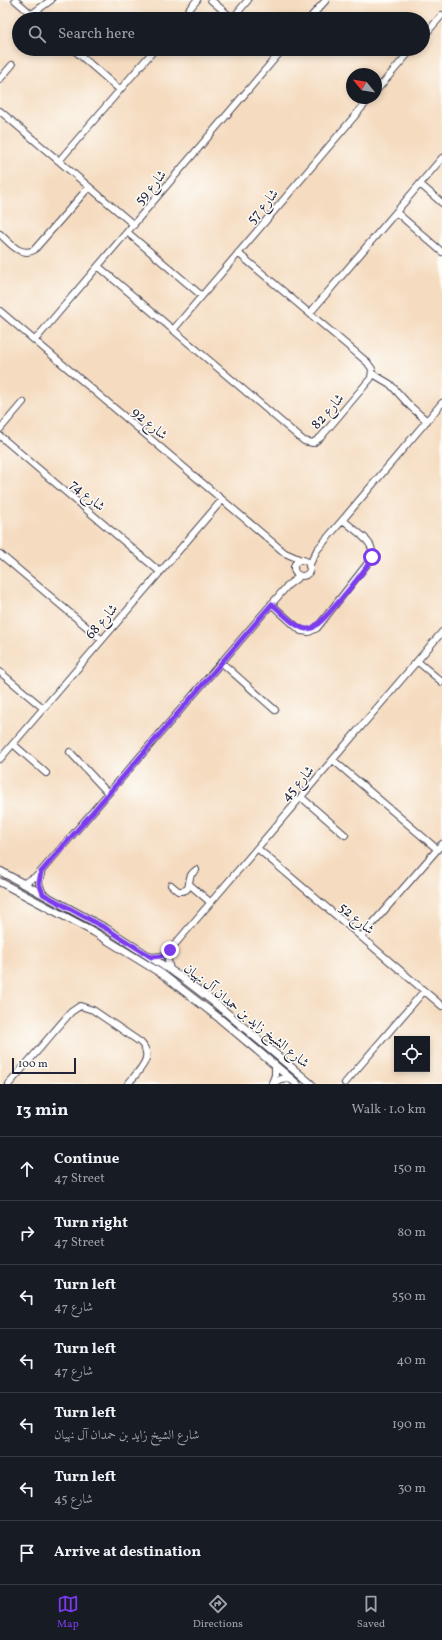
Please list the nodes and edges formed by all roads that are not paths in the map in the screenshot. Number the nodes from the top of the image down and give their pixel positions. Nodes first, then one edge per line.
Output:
1 (15, 0) edge
2 (51, 0) edge
3 (197, 0) edge
4 (211, 0) edge
5 (248, 0) edge
6 (326, 0) edge
7 (30, 12) edge
8 (35, 12) edge
9 (187, 12) edge
10 (225, 12) edge
11 (239, 12) edge
12 (315, 12) edge
13 (442, 15) edge
14 (430, 29) edge
15 (81, 56) edge
16 (149, 56) edge
17 (277, 56) edge
18 (406, 56) edge
19 (12, 65) dead end
20 (0, 79) edge
21 (382, 84) edge
22 (120, 90) junction
23 (365, 104) edge
24 (0, 112) edge
25 (442, 158) edge
26 (59, 161) junction
27 (420, 184) junction
28 (89, 187) junction
29 (442, 203) edge
30 (396, 212) junction
31 (134, 225) junction
32 (127, 232) junction
33 (0, 234) edge
34 (442, 252) edge
35 (238, 253) junction
36 (98, 266) junction
37 (202, 296) junction
38 (0, 311) edge
39 (310, 313) junction
40 (173, 330) junction
41 (35, 340) junction
42 (373, 374) junction
43 (23, 402) dead end
44 (442, 403) edge
45 (426, 421) junction
46 (0, 429) edge
47 (0, 436) edge
48 (222, 500) junction
49 (343, 520) junction
50 (317, 550) junction
51 (285, 553) junction
52 (0, 554) edge
53 (302, 560) junction
54 (309, 566) junction
55 (294, 568) junction
56 (160, 572) junction
57 (300, 576) junction
58 (288, 585) junction
59 (272, 604) junction
60 (442, 632) edge
61 (101, 640) junction
62 (417, 661) junction
63 (221, 662) junction
64 (0, 672) edge
65 (442, 682) edge
66 (43, 708) junction
67 (276, 710) dead end
68 (13, 744) junction
69 (70, 752) dead end
70 (0, 759) edge
71 (333, 760) junction
72 (46, 773) dead end
73 (108, 793) junction
74 (301, 797) junction
75 (346, 836) dead end
76 (442, 844) edge
77 (257, 848) junction
78 (437, 849) junction
79 (196, 870) dead end
80 (0, 871) edge
81 (41, 872) junction
82 (0, 882) edge
83 (22, 884) junction
84 (190, 884) junction
85 (171, 885) dead end
86 (43, 894) junction
87 (210, 902) junction
88 (361, 937) junction
89 (170, 950) junction
90 (151, 957) junction
91 (170, 970) junction
92 (162, 974) junction
93 (193, 985) junction
94 (424, 991) junction
95 (195, 999) junction
96 (442, 1006) edge
97 (226, 1013) junction
98 (275, 1065) junction
99 (290, 1078) junction
100 (345, 1083) dead end
101 (9, 1084) edge
102 (128, 1084) edge
103 (272, 1084) edge
104 (297, 1084) edge
105 (311, 1084) edge

1 - 7 street
2 - 8 street
3 - 9 street
4 - 10 street
5 - 11 street
6 - 12 street
13 - 14 street
15 - 22 street
16 - 22 street
17 - 31 street, شارع 59
18 - 21 street
19 - 20 street
22 - 26 street
23 - 35 street, شارع 57
24 - 26 street
25 - 27 street
26 - 28 street
27 - 29 street
27 - 30 street
28 - 31 street
28 - 33 street
30 - 34 street
30 - 39 street
31 - 32 street, شارع 59
32 - 36 street, شارع 59
32 - 37 street
35 - 37 street, شارع 57
35 - 39 street
36 - 40 street, شارع 82
36 - 41 street, شارع 59
37 - 40 street, شارع 57
38 - 41 street, شارع 92
39 - 42 street
40 - 42 street, شارع 82
41 - 48 street, شارع 92
42 - 45 street
43 - 46 street
44 - 45 street
45 - 49 street
47 - 56 street, شارع 74
48 - 51 street, شارع 92
48 - 56 street, شارع 68
49 - 50 street
49 - 59 street
50 - 53 street
50 - 54 street
51 - 53 street, شارع 92
51 - 55 street, شارع 92
52 - 61 street
53 - 54 street
53 - 55 street
54 - 57 street
55 - 57 street
55 - 58 street
56 - 61 street, شارع 68
57 - 58 street
58 - 59 street
59 - 63 street
60 - 62 street, شارع 45
61 - 66 street, شارع 68
62 - 65 street
62 - 71 street, شارع 45
63 - 67 street
63 - 73 street
64 - 66 street
66 - 68 street, شارع 68
68 - 70 street, شارع 68
68 - 72 street
69 - 73 street
71 - 74 street, شارع 45
71 - 78 street
73 - 81 street
74 - 75 street
74 - 77 street, شارع 45
76 - 78 street
77 - 87 street, شارع 45
77 - 88 street, شارع 52
78 - 88 street
79 - 84 street
80 - 83 main road, شارع الشيخ زايد بن حمدان آل نهيان
81 - 83 street
81 - 86 street
82 - 92 main road, شارع الشيخ زايد بن حمدان آل نهيان
83 - 86 main road, شارع الشيخ زايد بن حمدان آل نهيان
84 - 85 street
84 - 87 street
86 - 90 main road, شارع الشيخ زايد بن حمدان آل نهيان
87 - 89 street, شارع 45
88 - 94 street, شارع 52
89 - 90 street, شارع 45
89 - 91 street
90 - 91 main road, شارع الشيخ زايد بن حمدان آل نهيان
91 - 93 main road, شارع الشيخ زايد بن حمدان آل نهيان
92 - 93 main road
92 - 95 main road, شارع الشيخ زايد بن حمدان آل نهيان
93 - 97 main road, شارع الشيخ زايد بن حمدان آل نهيان
94 - 96 street, شارع 52
94 - 100 street
95 - 97 main road
95 - 98 main road, شارع الشيخ زايد بن حمدان آل نهيان
97 - 105 main road, شارع الشيخ زايد بن حمدان آل نهيان
98 - 99 main road, شارع الشيخ زايد بن حمدان آل نهيان
98 - 103 street
99 - 103 street
99 - 104 main road, شارع الشيخ زايد بن حمدان آل نهيان
101 - 102 street

